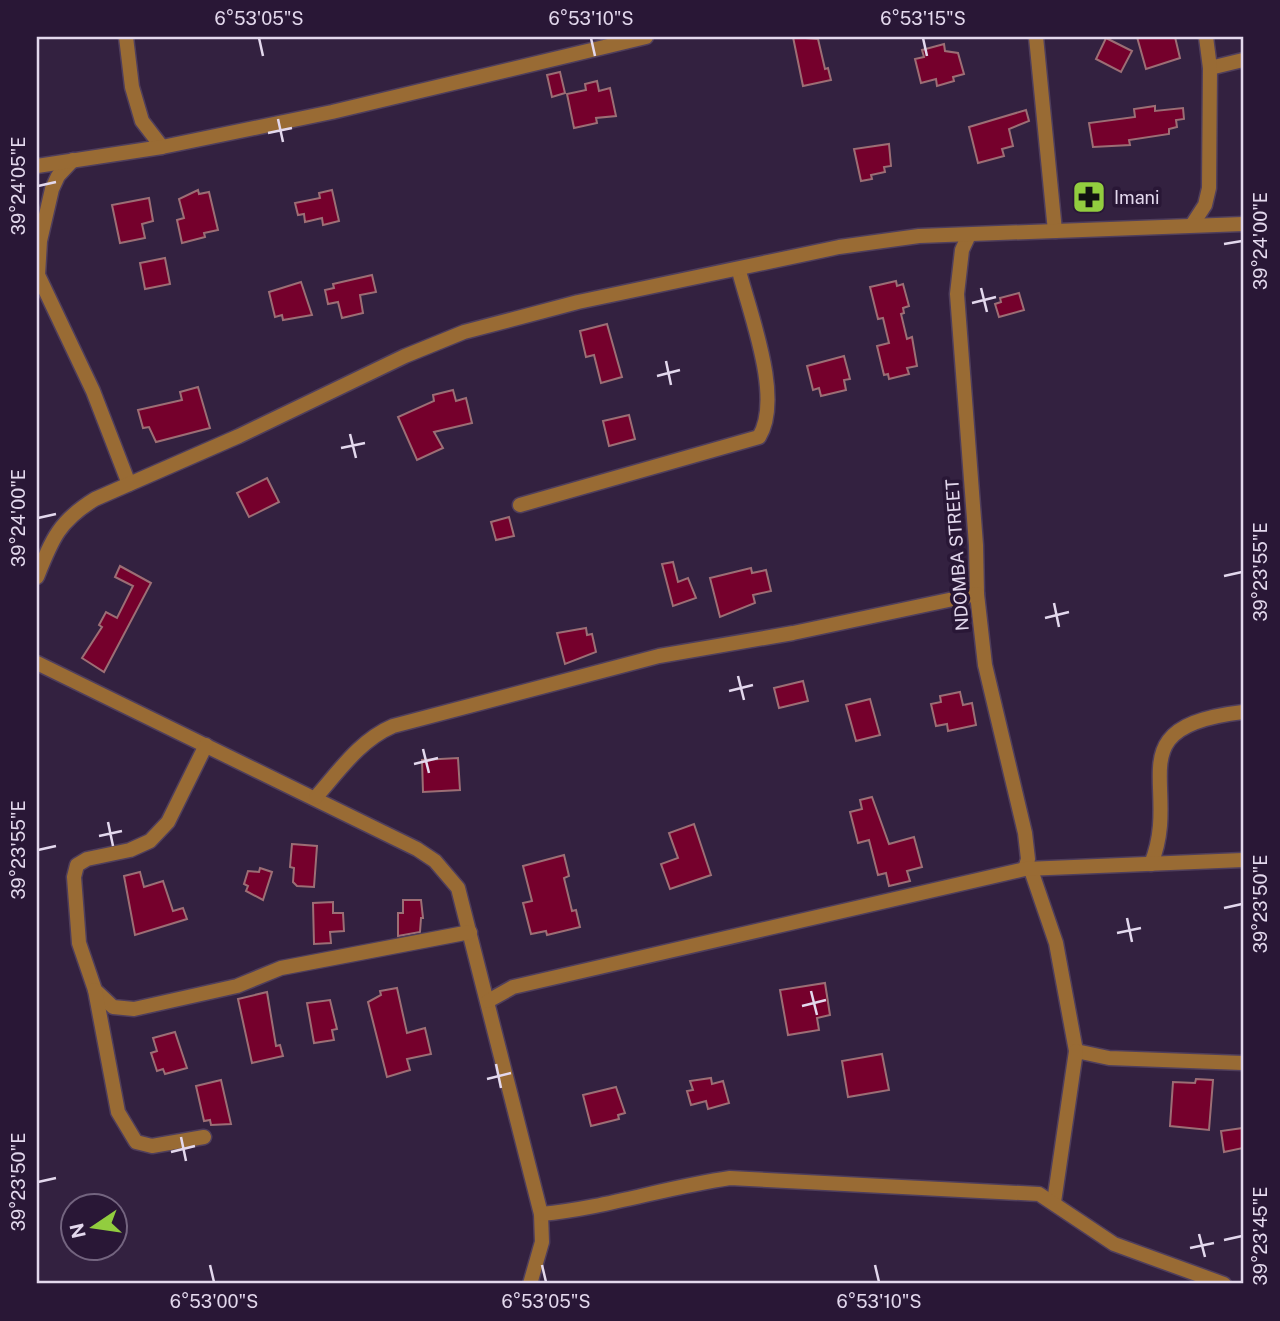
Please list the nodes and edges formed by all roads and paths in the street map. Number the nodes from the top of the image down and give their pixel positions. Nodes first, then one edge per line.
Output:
1 (126, 37) edge
2 (646, 37) edge
3 (1036, 37) edge
4 (1206, 37) edge
5 (1243, 60) edge
6 (1210, 68) junction
7 (162, 147) junction
8 (73, 160) junction
9 (37, 166) edge
10 (1243, 224) edge
11 (1192, 225) junction
12 (1055, 231) junction
13 (969, 236) junction
14 (739, 271) junction
15 (129, 484) junction
16 (520, 505) dead end
17 (37, 577) edge
18 (977, 594) junction
19 (37, 663) edge
20 (1243, 712) edge
21 (206, 745) junction
22 (316, 797) junction
23 (1243, 860) edge
24 (1151, 864) junction
25 (1028, 869) junction
26 (470, 932) junction
27 (95, 990) junction
28 (488, 1001) junction
29 (1076, 1051) junction
30 (1243, 1063) edge
31 (204, 1137) dead end
32 (1054, 1202) junction
33 (541, 1214) junction
34 (530, 1284) edge
35 (1224, 1284) edge

1 - 7 street
2 - 7 street
3 - 12 street
4 - 6 street
5 - 6 street
6 - 11 street
7 - 8 street
8 - 9 street
8 - 15 street
10 - 11 street
11 - 12 street
12 - 13 street
13 - 14 street
13 - 18 street, NDOMBA STREET
14 - 15 street
14 - 16 street
15 - 17 street
18 - 22 street
18 - 25 street, NDOMBA STREET
19 - 21 street
20 - 24 street
21 - 22 street
21 - 27 street
22 - 26 street
23 - 24 street
24 - 25 street
25 - 28 street
25 - 29 street
26 - 27 street
26 - 28 street
27 - 31 street
28 - 33 street
29 - 30 street
29 - 32 street
32 - 33 street
32 - 35 street
33 - 34 street

